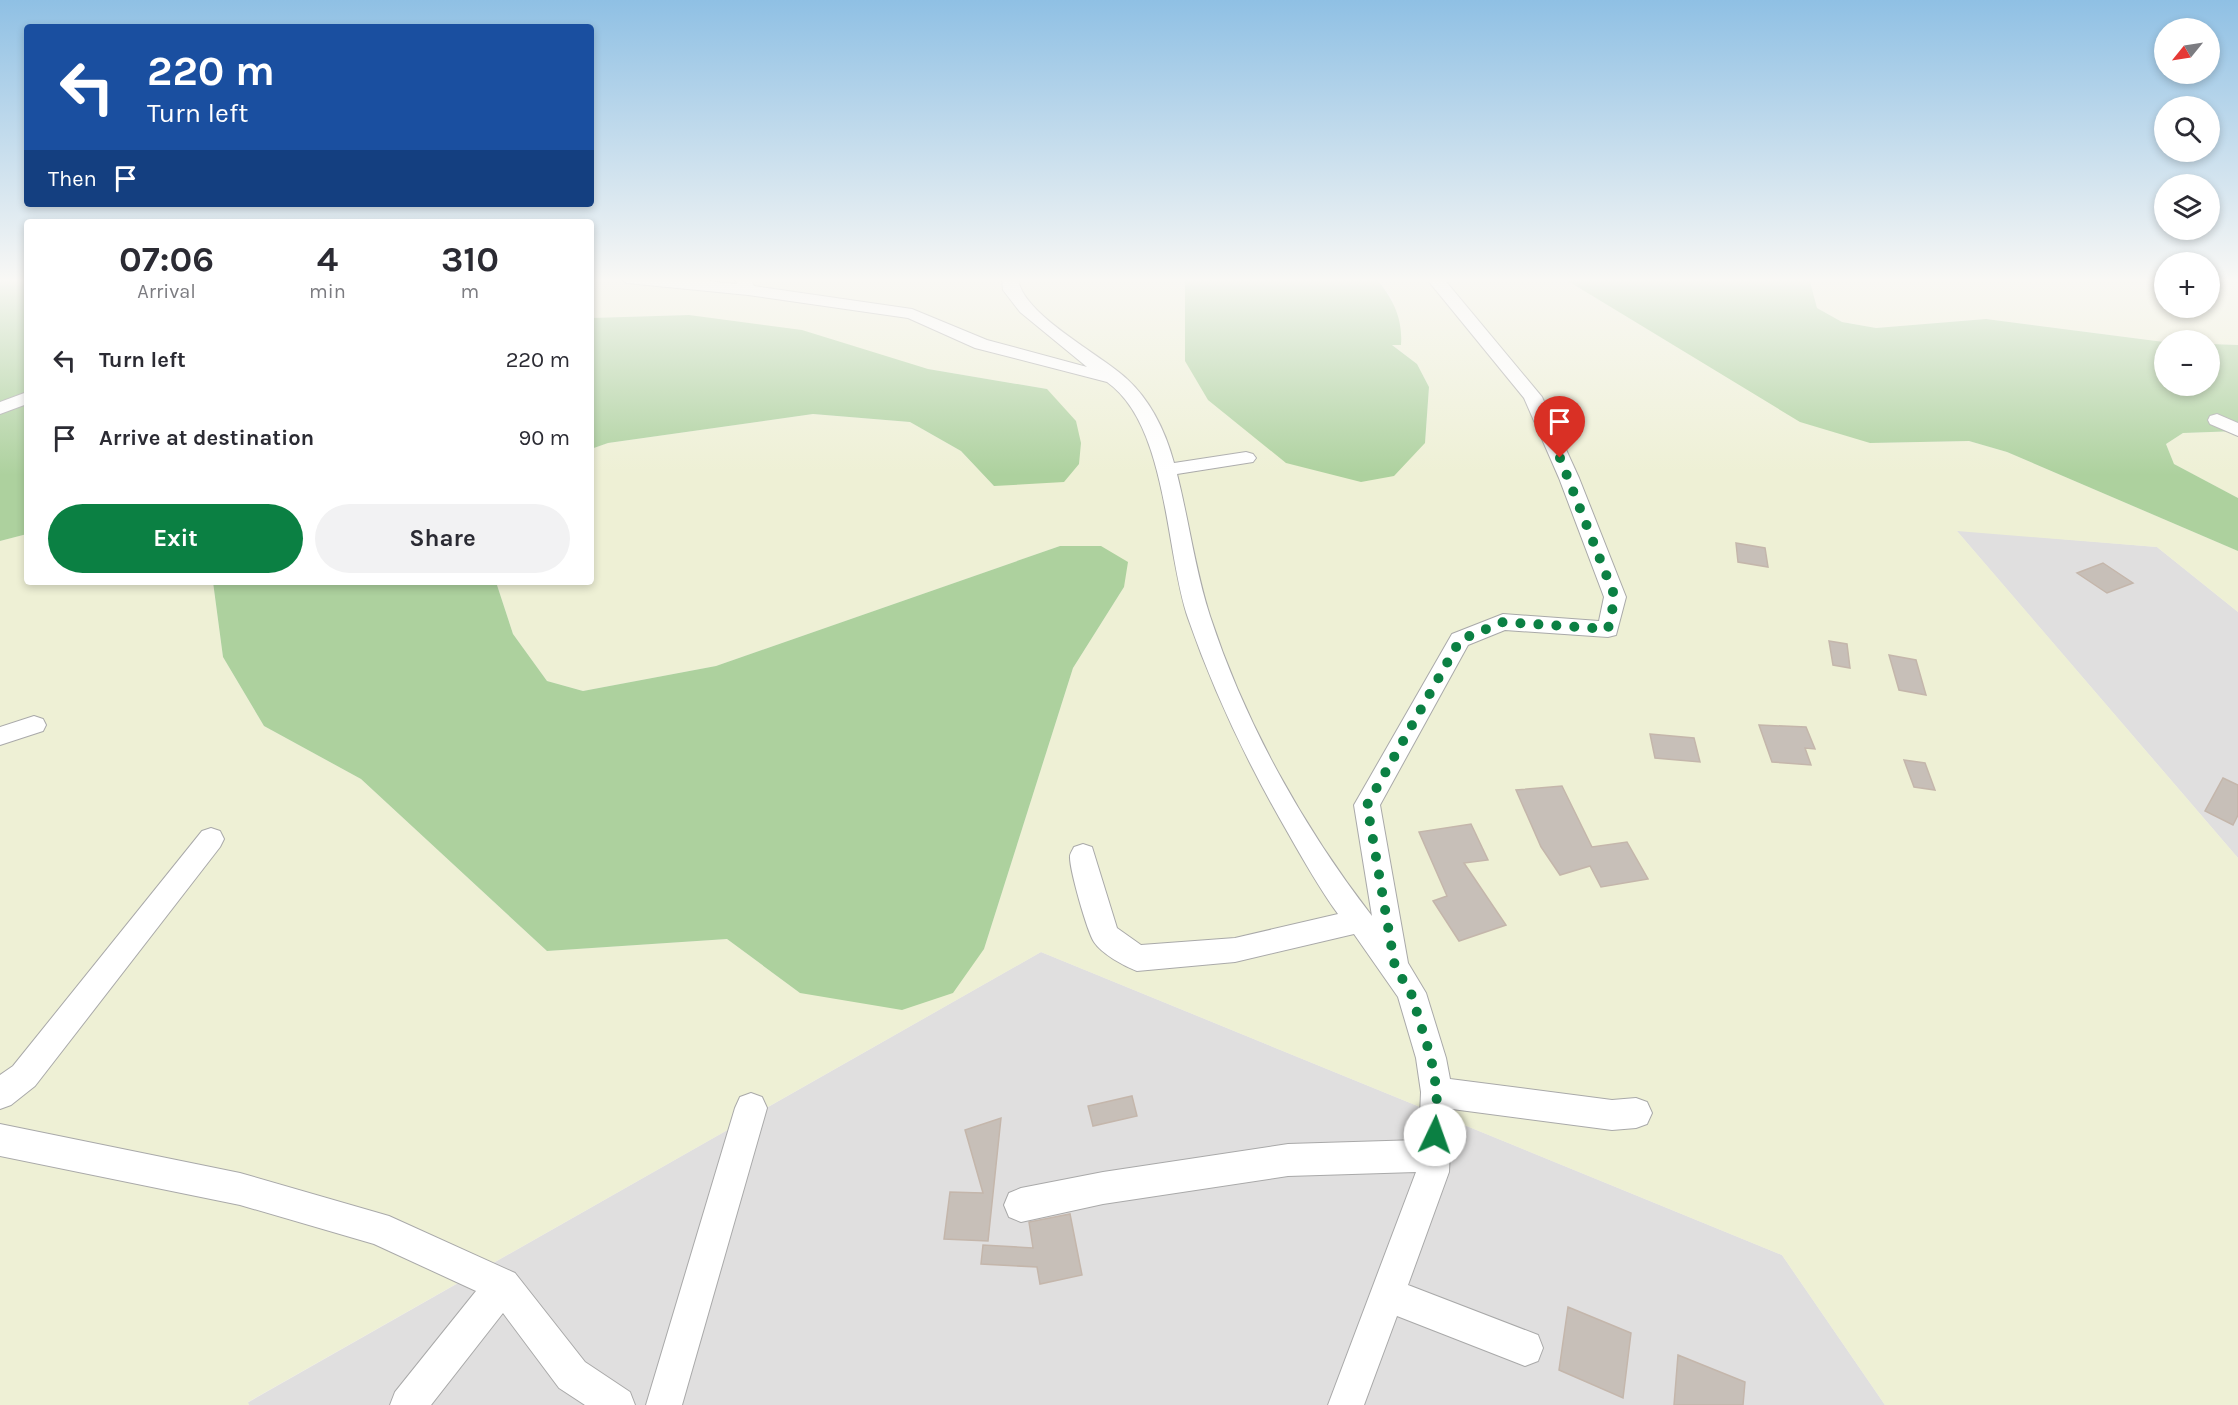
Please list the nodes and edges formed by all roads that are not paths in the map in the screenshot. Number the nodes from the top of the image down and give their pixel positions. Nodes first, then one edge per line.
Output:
1 (980, 344) edge
2 (1068, 344) edge
3 (1489, 344) edge
4 (1121, 383) junction
5 (24, 399) edge
6 (0, 408) edge
7 (2217, 420) dead end
8 (2238, 430) edge
9 (1246, 458) dead end
10 (1166, 470) junction
11 (34, 725) dead end
12 (0, 736) edge
13 (211, 838) dead end
14 (1083, 855) dead end
15 (1360, 921) junction
16 (1395, 967) junction
17 (1437, 1092) junction
18 (0, 1094) edge
19 (751, 1108) dead end
20 (1636, 1113) dead end
21 (0, 1140) edge
22 (1434, 1156) junction
23 (1021, 1205) dead end
24 (503, 1284) junction
25 (1389, 1295) junction
26 (1525, 1348) dead end
27 (408, 1405) edge
28 (617, 1405) edge
29 (664, 1405) edge
30 (1346, 1405) edge

1 - 4 street
2 - 4 street
3 - 16 street
4 - 10 street
5 - 6 street
7 - 8 street
9 - 10 street
10 - 15 street
11 - 12 street
13 - 18 street
14 - 15 street
15 - 16 street
16 - 17 street
17 - 20 street
17 - 22 street
19 - 29 street
21 - 24 street
22 - 23 street
22 - 25 street
24 - 27 street
24 - 28 street
25 - 26 street
25 - 30 street

